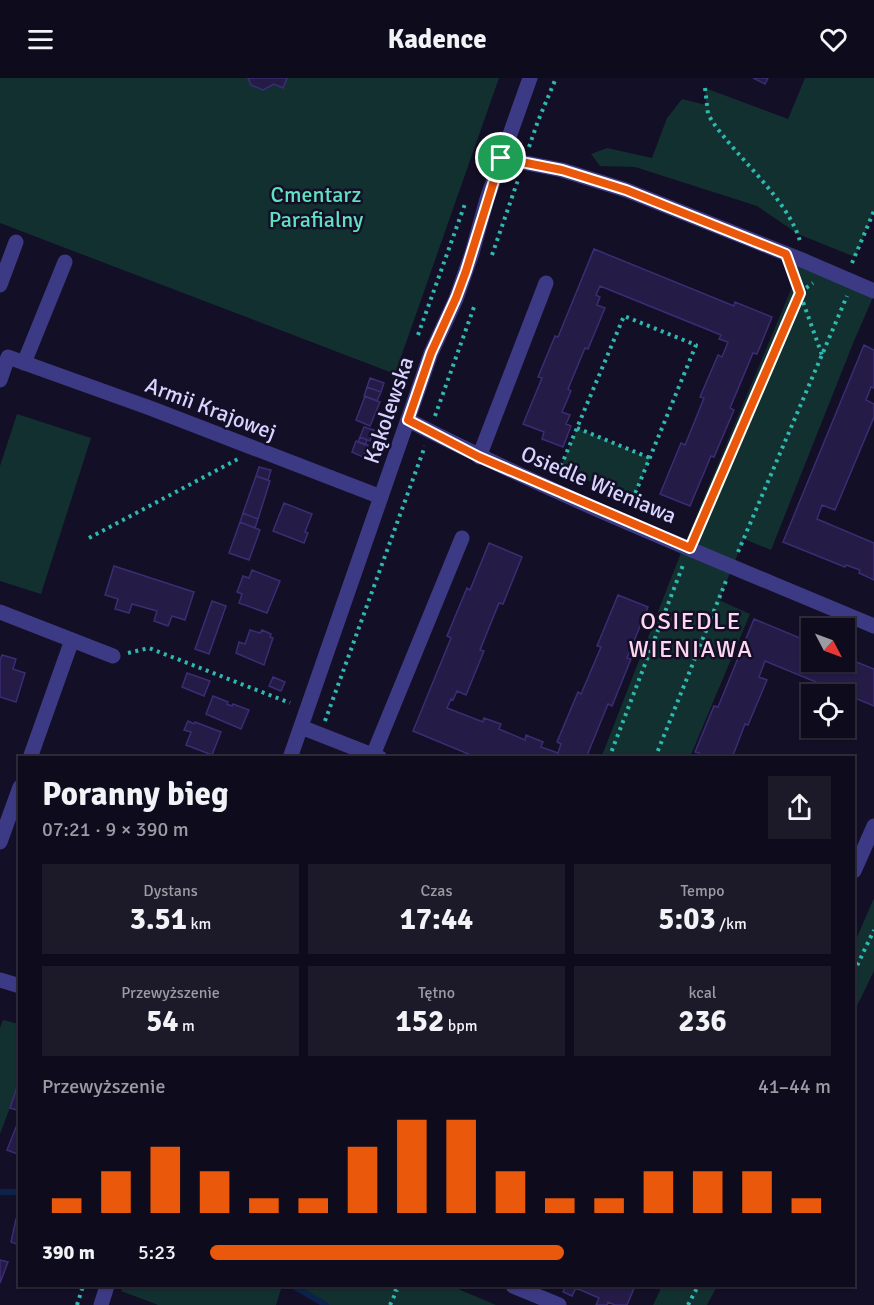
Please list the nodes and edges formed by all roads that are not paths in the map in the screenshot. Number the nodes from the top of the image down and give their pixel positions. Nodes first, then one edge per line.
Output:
1 (530, 78) edge
2 (501, 158) junction
3 (16, 242) dead end
4 (65, 262) dead end
5 (546, 283) dead end
6 (0, 285) edge
7 (874, 291) edge
8 (4, 356) edge
9 (24, 363) junction
10 (0, 380) edge
11 (408, 420) junction
12 (479, 457) junction
13 (381, 497) junction
14 (462, 538) dead end
15 (0, 612) edge
16 (874, 626) edge
17 (72, 640) junction
18 (113, 656) road end
19 (301, 727) junction
20 (348, 752) edge
21 (31, 756) edge
22 (291, 756) edge
23 (376, 756) edge
24 (18, 792) edge
25 (874, 826) edge
26 (0, 842) edge
27 (855, 869) edge
28 (0, 980) edge
29 (18, 985) edge
30 (107, 1287) edge
31 (515, 1287) edge
32 (100, 1305) edge
33 (559, 1305) edge

1 - 2 street, Kąkolewska
2 - 7 street
2 - 11 street, Kąkolewska
3 - 6 street
4 - 9 street
5 - 12 street
8 - 9 street, Armii Krajowej
8 - 10 street, Armii Krajowej
9 - 13 street, Armii Krajowej
11 - 12 street, Osiedle Wieniawa
11 - 13 street, Kąkolewska
12 - 16 street, Osiedle Wieniawa
13 - 19 street, Kąkolewska
14 - 23 street
15 - 17 street
17 - 18 street
17 - 21 street
19 - 20 street
19 - 22 street, Kąkolewska
20 - 23 street
24 - 26 street
25 - 27 street
28 - 29 street
30 - 32 street
31 - 33 street

